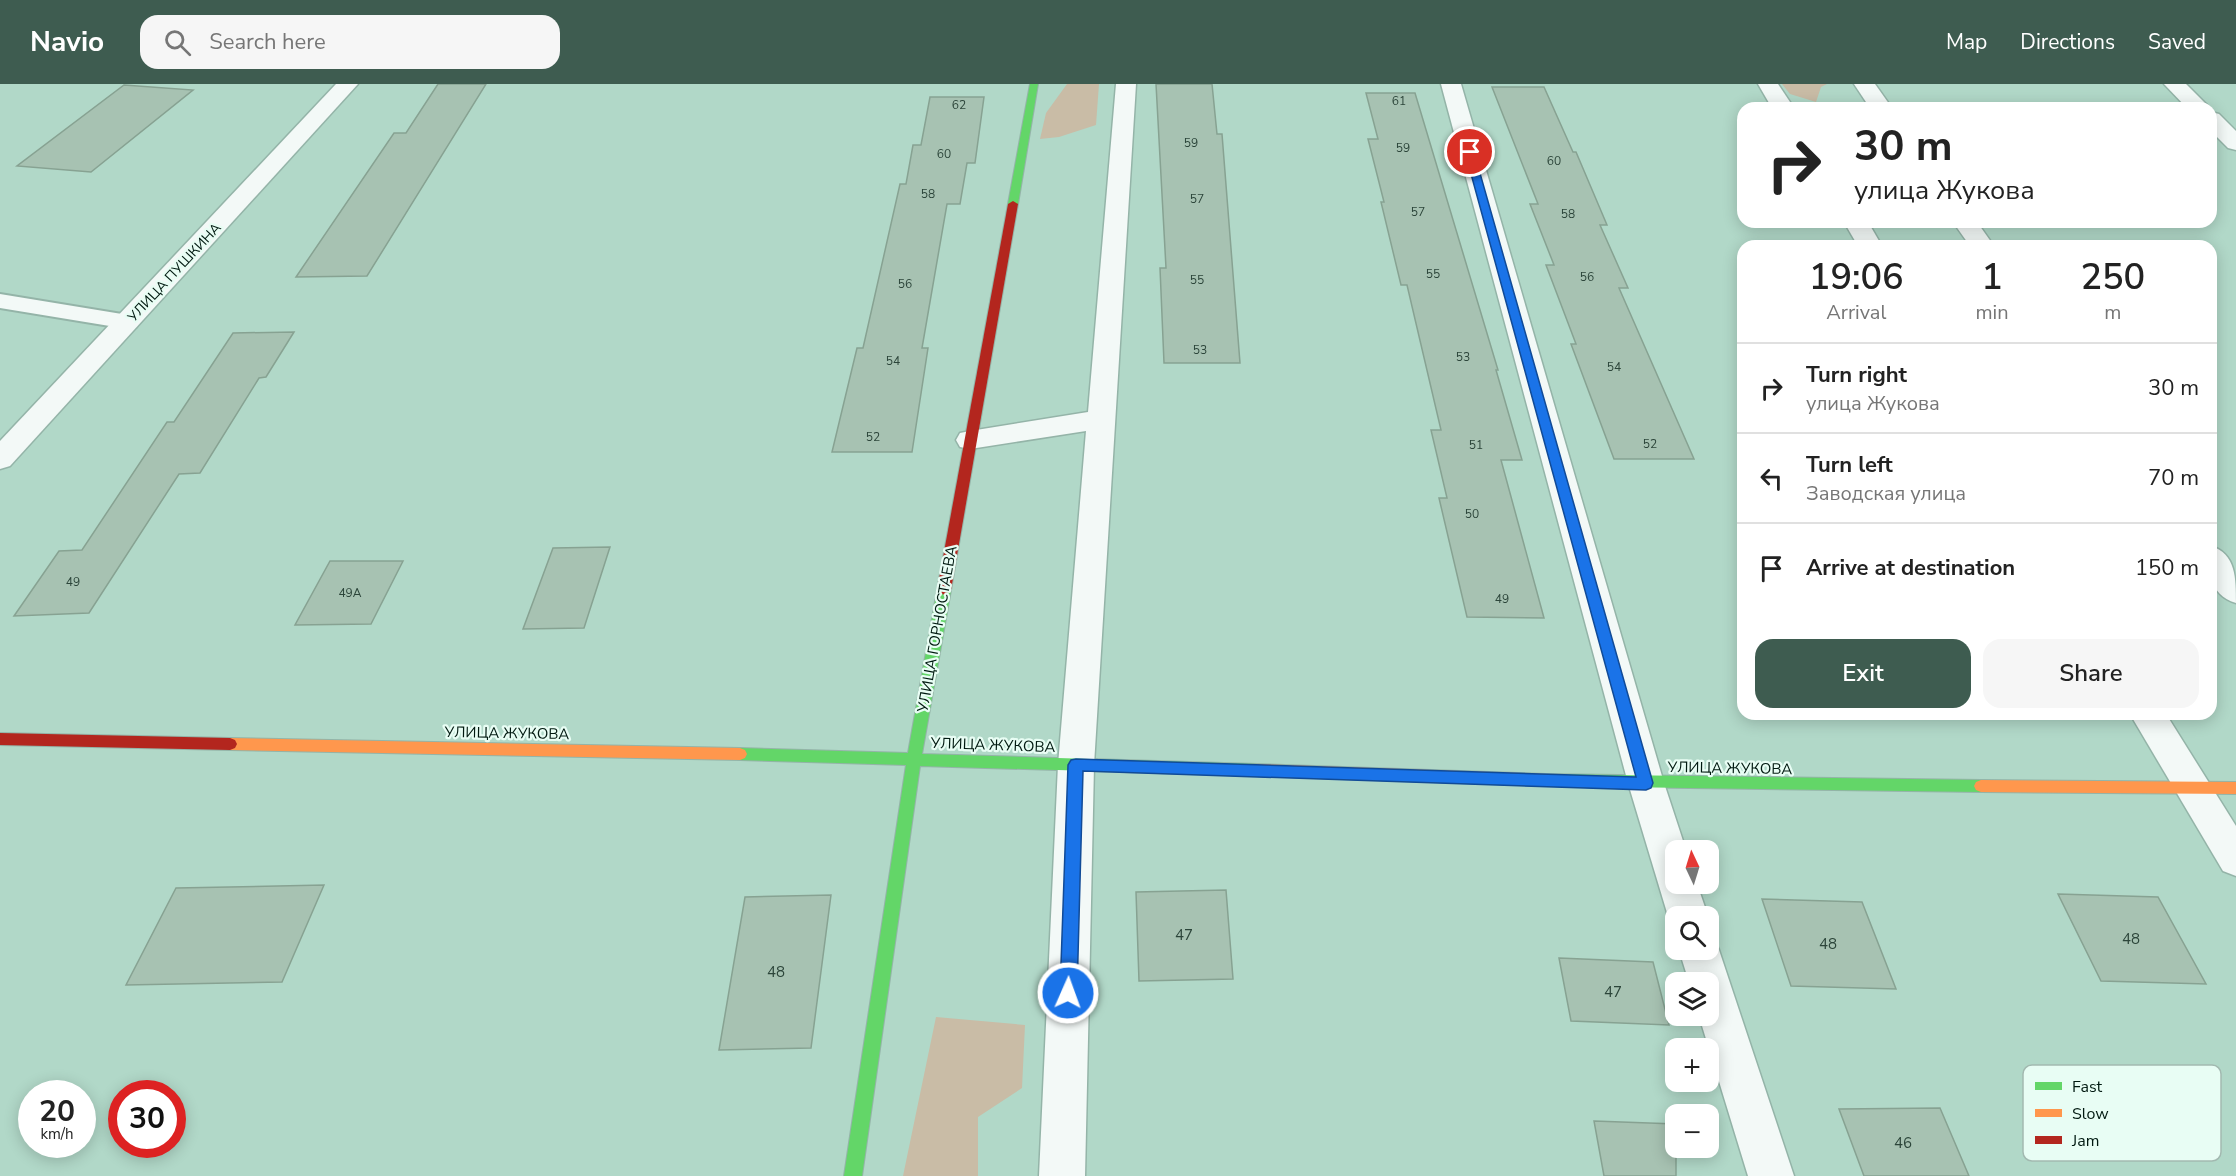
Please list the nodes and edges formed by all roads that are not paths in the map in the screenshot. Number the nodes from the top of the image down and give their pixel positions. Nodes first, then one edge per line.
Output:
1 (348, 84) edge
2 (1034, 84) edge
3 (1126, 84) edge
4 (1451, 84) edge
5 (1768, 84) edge
6 (1864, 84) edge
7 (2174, 84) edge
8 (1779, 102) edge
9 (1877, 102) edge
10 (2193, 102) edge
11 (2217, 125) edge
12 (2236, 142) edge
13 (0, 301) edge
14 (128, 322) junction
15 (1101, 419) junction
16 (970, 440) junction
17 (0, 459) edge
18 (2217, 565) edge
19 (2236, 591) edge
20 (2150, 720) edge
21 (0, 739) edge
22 (914, 758) junction
23 (1076, 765) junction
24 (1646, 783) junction
25 (2190, 788) junction
26 (2236, 789) edge
27 (1665, 843) edge
28 (2236, 859) edge
29 (1702, 960) edge
30 (853, 1176) edge
31 (1062, 1176) edge
32 (1771, 1176) edge

1 - 14 street, УЛИЦА ПУШКИНА
2 - 16 street, УЛИЦА ГОРНОСТАЕВА
3 - 15 street
4 - 24 street
5 - 8 street
6 - 9 street
7 - 10 street
11 - 12 street
13 - 14 lane
14 - 17 street, УЛИЦА ПУШКИНА
15 - 16 street
15 - 23 street
16 - 22 street, УЛИЦА ГОРНОСТАЕВА
18 - 19 street
20 - 25 street
21 - 22 street, УЛИЦА ЖУКОВА
22 - 23 street, УЛИЦА ЖУКОВА
22 - 30 street, УЛИЦА ГОРНОСТАЕВА
23 - 24 street, УЛИЦА ЖУКОВА
23 - 31 street
24 - 25 street, УЛИЦА ЖУКОВА
24 - 27 street
25 - 26 street, УЛИЦА ЖУКОВА
25 - 28 street
29 - 32 street

